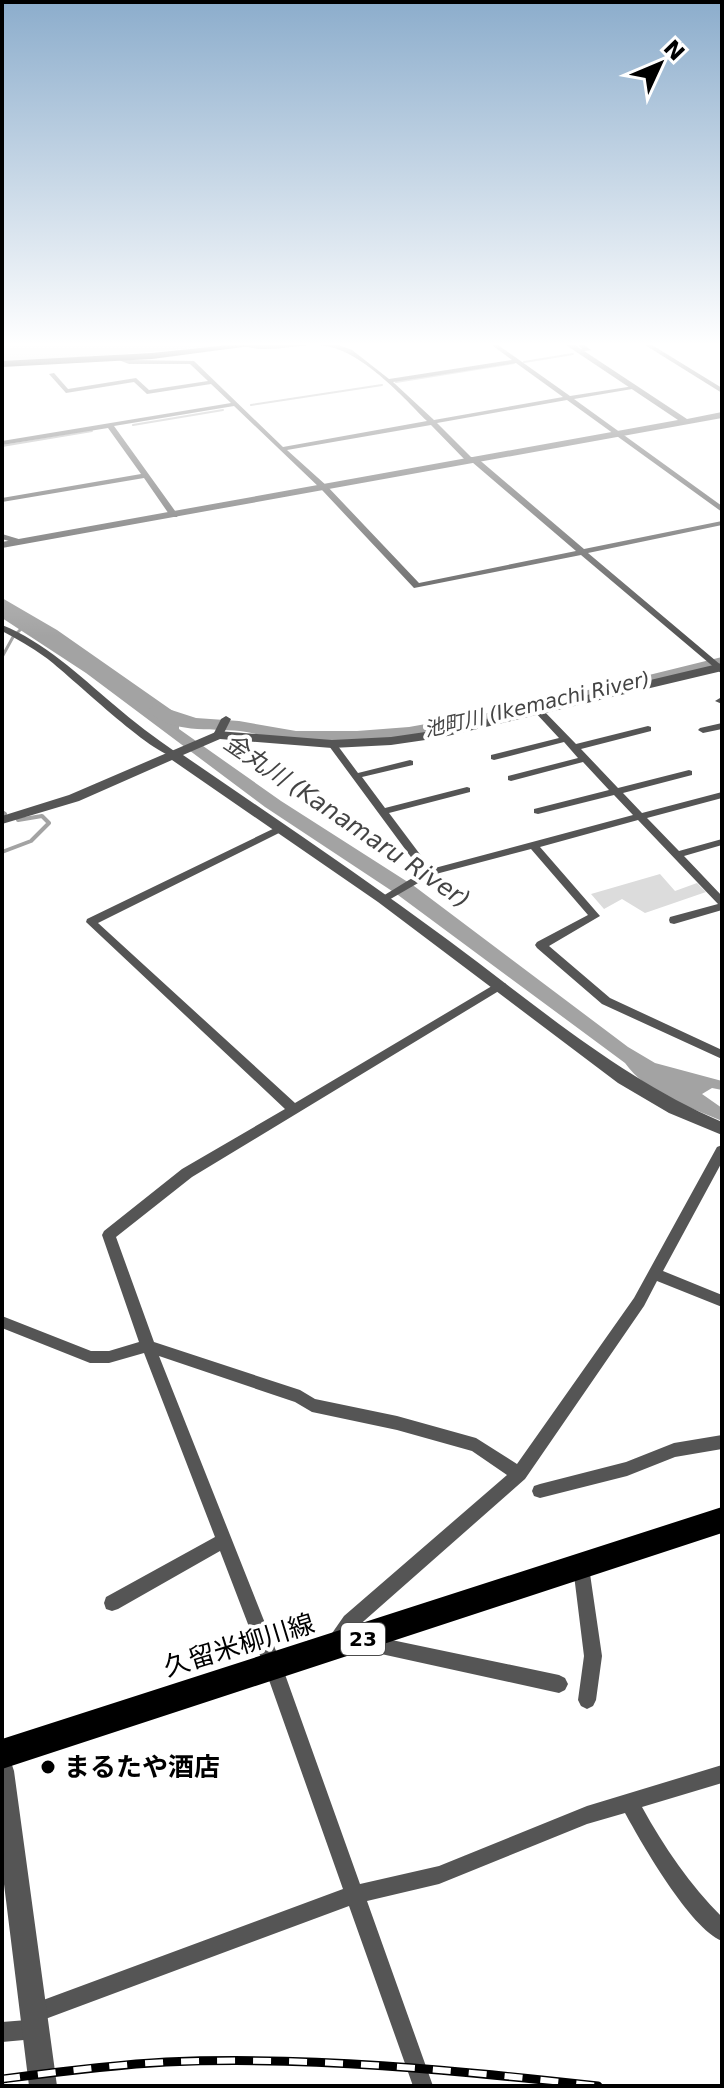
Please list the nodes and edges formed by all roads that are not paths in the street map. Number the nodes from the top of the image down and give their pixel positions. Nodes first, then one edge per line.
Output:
1 (122, 442) edge
2 (275, 442) edge
3 (320, 442) edge
4 (454, 442) edge
5 (570, 442) edge
6 (629, 442) edge
7 (281, 449) junction
8 (472, 460) junction
9 (147, 475) junction
10 (323, 488) junction
11 (2, 500) edge
12 (722, 510) edge
13 (174, 515) junction
14 (722, 523) edge
15 (2, 536) edge
16 (19, 542) junction
17 (2, 545) edge
18 (582, 552) junction
19 (9, 632) edge
20 (721, 668) edge
21 (538, 710) junction
22 (226, 719) dead end
23 (722, 726) edge
24 (648, 729) dead end
25 (703, 730) dead end
26 (215, 735) junction
27 (565, 739) junction
28 (332, 744) junction
29 (573, 748) junction
30 (177, 753) junction
31 (494, 757) dead end
32 (584, 759) junction
33 (410, 763) dead end
34 (689, 773) dead end
35 (356, 776) junction
36 (511, 778) dead end
37 (467, 790) dead end
38 (614, 792) junction
39 (722, 795) edge
40 (538, 811) dead end
41 (382, 812) junction
42 (638, 817) junction
43 (2, 820) edge
44 (279, 829) junction
45 (722, 842) edge
46 (533, 845) junction
47 (676, 855) junction
48 (423, 876) junction
49 (383, 899) junction
50 (722, 904) edge
51 (674, 920) dead end
52 (501, 986) junction
53 (722, 1055) edge
54 (293, 1109) junction
55 (722, 1129) edge
56 (722, 1150) edge
57 (654, 1274) junction
58 (722, 1301) edge
59 (2, 1322) edge
60 (148, 1346) junction
61 (722, 1442) edge
62 (519, 1474) junction
63 (540, 1491) dead end
64 (722, 1520) edge
65 (223, 1541) junction
66 (581, 1567) junction
67 (112, 1603) dead end
68 (356, 1641) junction
69 (326, 1651) junction
70 (273, 1666) junction
71 (559, 1684) dead end
72 (587, 1700) dead end
73 (2, 1754) edge
74 (2, 1771) edge
75 (722, 1774) edge
76 (629, 1802) junction
77 (357, 1894) junction
78 (722, 1931) edge
79 (35, 2021) junction
80 (2, 2032) edge
81 (43, 2086) edge
82 (423, 2086) edge

1 - 9 street
2 - 7 street
3 - 7 street
4 - 8 street
5 - 8 street
6 - 12 street
7 - 10 street
8 - 10 street
8 - 18 street
9 - 11 street
9 - 13 street
10 - 13 street
10 - 18 street
13 - 16 street
14 - 18 street
15 - 16 street
16 - 17 street
18 - 20 street
19 - 30 street
20 - 21 street
21 - 27 street
21 - 28 street
22 - 26 street
23 - 25 street
24 - 29 street
26 - 28 street
26 - 30 street
27 - 29 street
27 - 31 street
28 - 35 street
29 - 32 street
30 - 43 street
30 - 44 street
32 - 36 street
32 - 38 street
33 - 35 street
34 - 38 street
35 - 41 street
37 - 41 street
38 - 40 street
38 - 42 street
39 - 42 street
41 - 48 street
42 - 46 street
42 - 47 street
44 - 49 street
44 - 54 street
45 - 47 street
46 - 48 street
46 - 53 street
47 - 50 street
48 - 49 street
49 - 52 street
50 - 51 street
52 - 54 street
52 - 55 street
54 - 60 street
56 - 57 street
57 - 58 street
57 - 62 street
59 - 60 street
60 - 62 street
60 - 65 street
61 - 63 street
62 - 69 street
64 - 66 main road, 久留米柳川線 / 23
65 - 67 street
65 - 70 street
66 - 68 main road, 久留米柳川線 / 23
66 - 72 street
68 - 69 main road, 久留米柳川線 / 23
68 - 71 street
69 - 70 main road, 久留米柳川線 / 23
70 - 73 main road, 久留米柳川線 / 23
70 - 77 street
74 - 79 street
75 - 76 street
76 - 77 street
76 - 78 street
77 - 79 street
77 - 82 street
79 - 80 street
79 - 81 street

